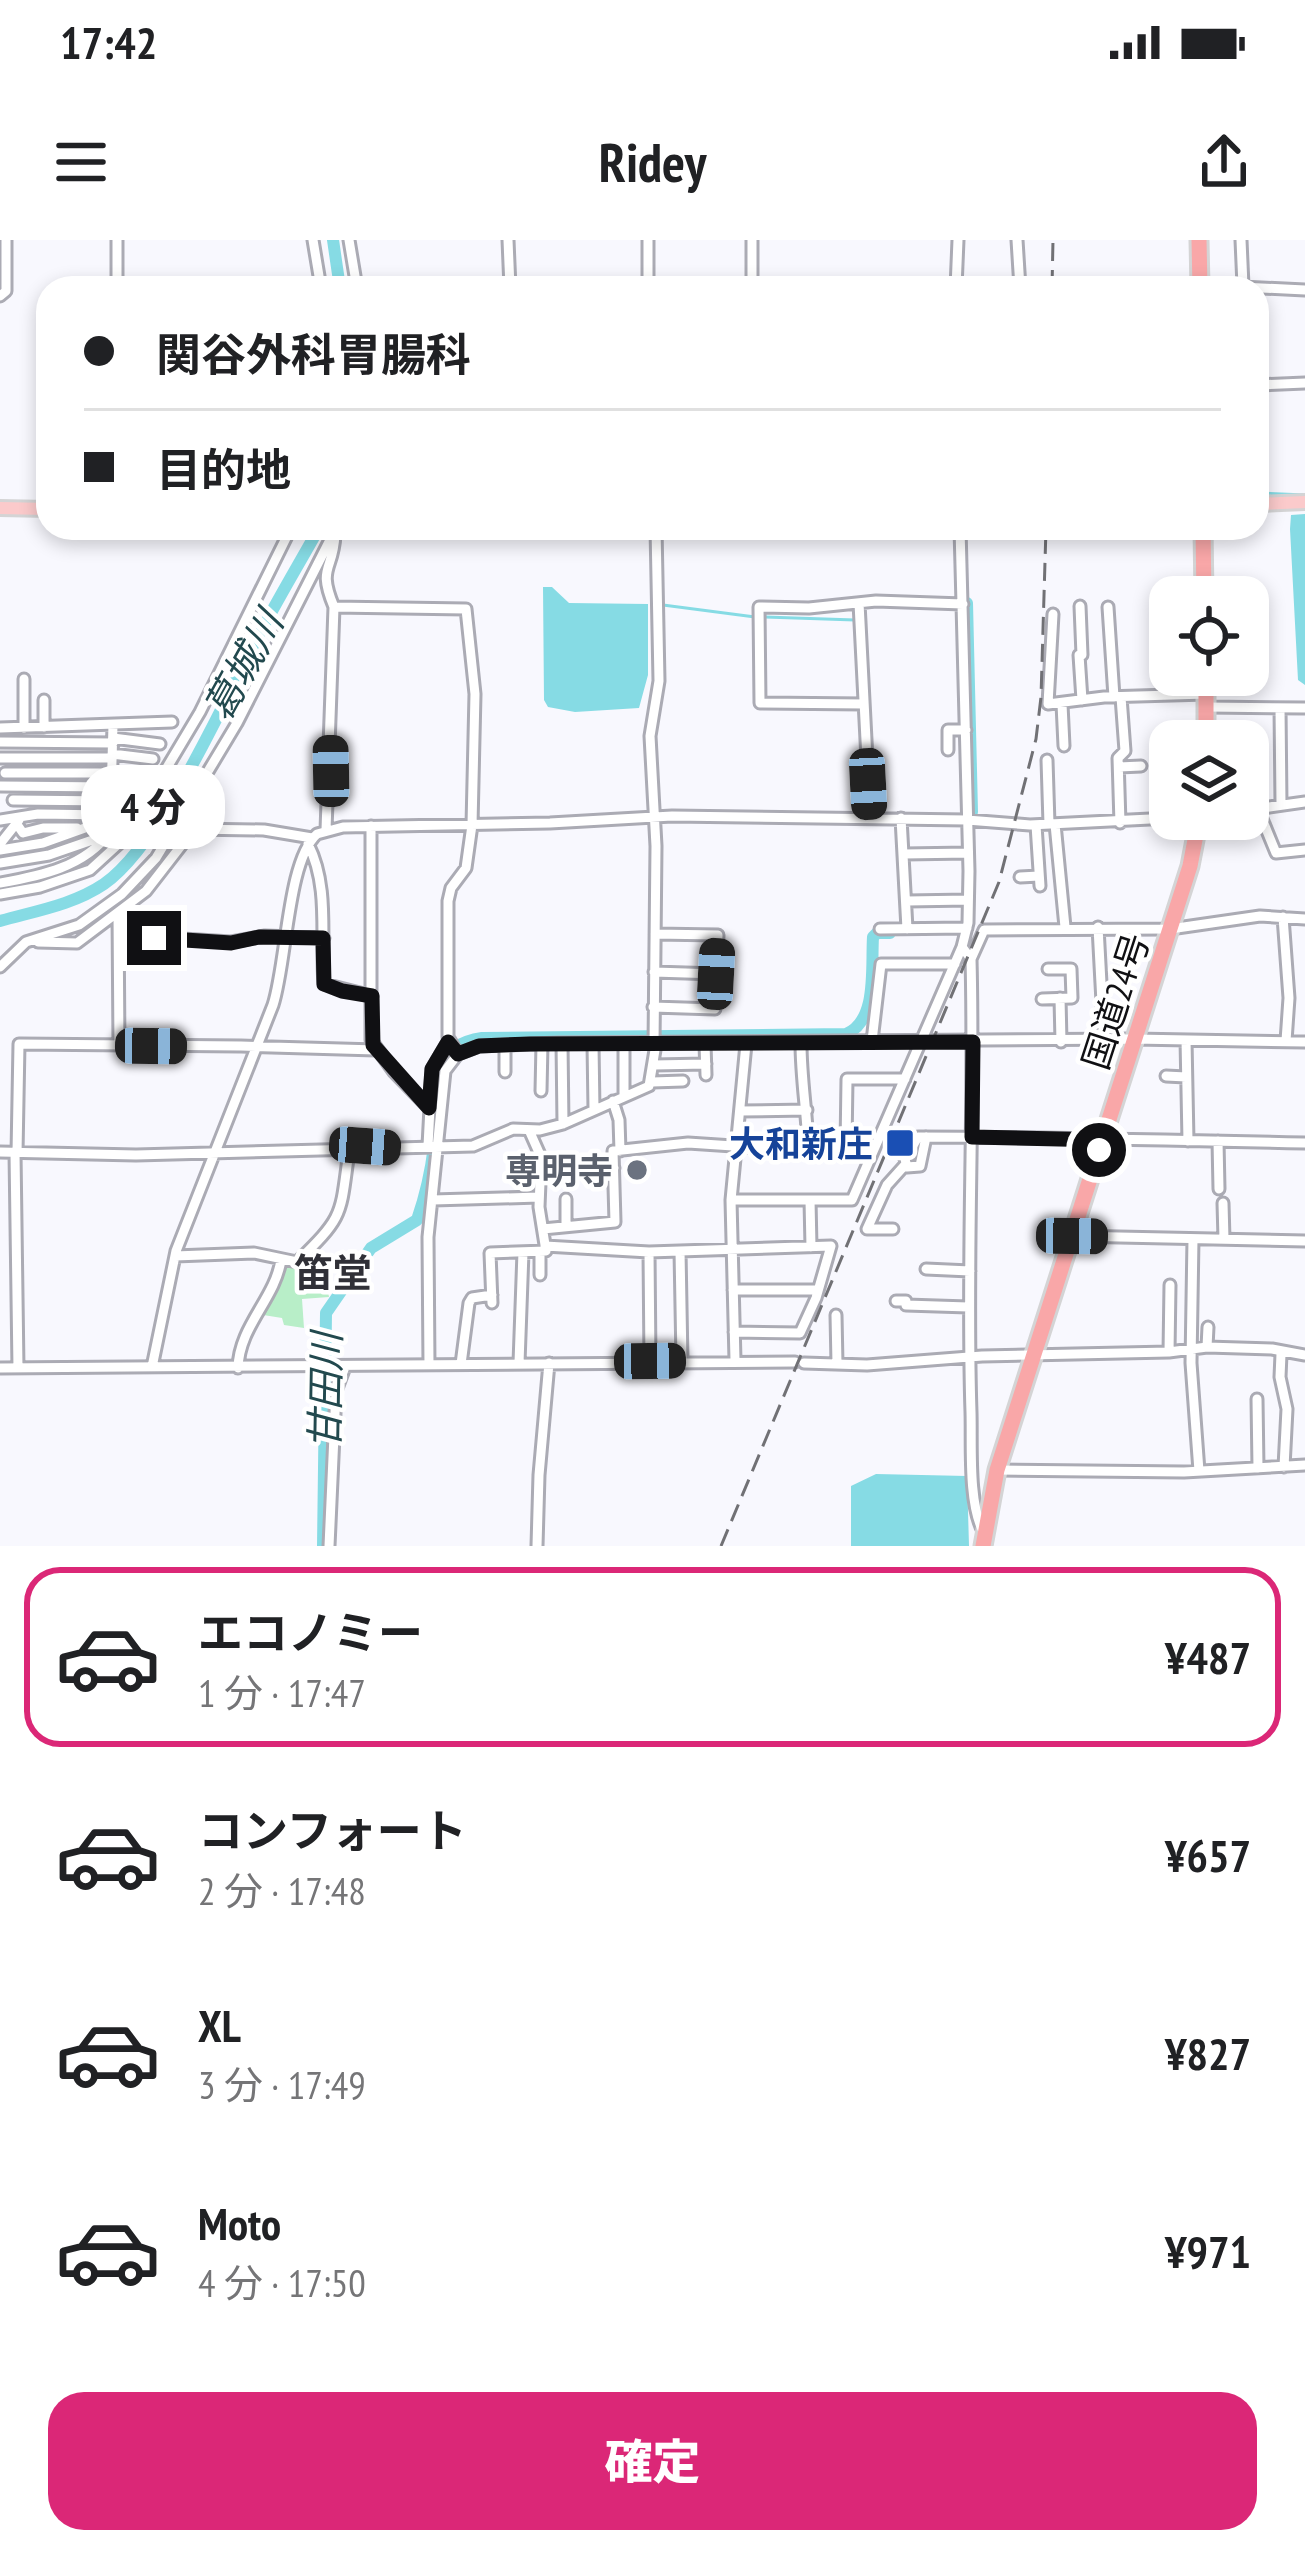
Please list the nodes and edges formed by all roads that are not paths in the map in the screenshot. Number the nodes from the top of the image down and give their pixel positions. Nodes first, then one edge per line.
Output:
1 (6, 240) edge
2 (117, 240) edge
3 (314, 240) edge
4 (350, 240) edge
5 (508, 240) edge
6 (648, 240) edge
7 (752, 240) edge
8 (958, 240) edge
9 (1017, 240) edge
10 (1199, 240) edge
11 (1241, 240) edge
12 (117, 276) edge
13 (319, 276) edge
14 (355, 276) edge
15 (510, 276) edge
16 (648, 276) edge
17 (752, 276) edge
18 (956, 276) edge
19 (1019, 276) edge
20 (1200, 276) edge
21 (1243, 276) edge
22 (1269, 288) edge
23 (1305, 290) edge
24 (0, 296) edge
25 (1305, 383) edge
26 (1269, 384) edge
27 (1305, 502) edge
28 (1269, 504) edge
29 (0, 508) edge
30 (36, 508) edge
31 (284, 540) edge
32 (329, 540) edge
33 (335, 540) edge
34 (656, 540) edge
35 (960, 540) edge
36 (1203, 540) edge
37 (1204, 576) edge
38 (963, 604) junction
39 (859, 606) junction
40 (1081, 607) dead end
41 (1108, 607) dead end
42 (334, 608) junction
43 (1053, 614) dead end
44 (1083, 655) junction
45 (1052, 657) junction
46 (24, 679) dead end
47 (1206, 696) edge
48 (1117, 697) junction
49 (44, 700) dead end
50 (1082, 700) junction
51 (1206, 701) junction
52 (865, 704) junction
53 (1062, 704) junction
54 (1280, 708) junction
55 (1305, 708) edge
56 (1206, 720) edge
57 (172, 722) dead end
58 (113, 725) junction
59 (44, 727) junction
60 (0, 728) edge
61 (24, 728) junction
62 (966, 730) junction
63 (0, 742) edge
64 (64, 743) junction
65 (160, 744) dead end
66 (1064, 746) dead end
67 (947, 750) dead end
68 (64, 758) junction
69 (153, 759) dead end
70 (1047, 760) dead end
71 (1141, 766) dead end
72 (2, 767) edge
73 (1118, 767) junction
74 (54, 772) junction
75 (146, 774) dead end
76 (204, 776) junction
77 (111, 781) junction
78 (5, 786) edge
79 (54, 786) junction
80 (140, 787) dead end
81 (13, 800) junction
82 (133, 800) dead end
83 (0, 801) edge
84 (1305, 802) edge
85 (1281, 804) junction
86 (1269, 807) edge
87 (126, 814) dead end
88 (654, 817) junction
89 (869, 818) junction
90 (901, 818) junction
91 (18, 819) junction
92 (0, 820) edge
93 (967, 820) junction
94 (1149, 820) edge
95 (1120, 823) junction
96 (1052, 824) junction
97 (472, 825) junction
98 (1036, 825) junction
99 (371, 826) junction
100 (83, 829) junction
101 (190, 829) junction
102 (34, 830) junction
103 (326, 830) junction
104 (107, 836) junction
105 (1195, 840) edge
106 (1269, 840) edge
107 (310, 841) junction
108 (40, 843) junction
109 (0, 845) edge
110 (1305, 850) edge
111 (968, 853) junction
112 (904, 854) junction
113 (49, 855) junction
114 (0, 863) edge
115 (58, 868) junction
116 (1020, 877) dead end
117 (0, 883) edge
118 (0, 894) edge
119 (968, 900) junction
120 (907, 901) junction
121 (118, 913) junction
122 (1282, 917) junction
123 (1305, 919) edge
124 (1065, 925) junction
125 (1098, 928) junction
126 (880, 929) dead end
127 (907, 929) junction
128 (1170, 929) junction
129 (966, 931) junction
130 (655, 934) junction
131 (119, 935) junction
132 (288, 937) junction
133 (323, 938) junction
134 (26, 942) junction
135 (962, 947) junction
136 (971, 958) junction
137 (955, 964) junction
138 (0, 967) edge
139 (1048, 969) dead end
140 (654, 971) junction
141 (716, 974) junction
142 (372, 996) junction
143 (1042, 998) dead end
144 (1060, 998) junction
145 (653, 1007) junction
146 (1134, 1039) junction
147 (1104, 1040) junction
148 (1186, 1040) junction
149 (654, 1041) junction
150 (872, 1041) junction
151 (922, 1041) junction
152 (1286, 1041) junction
153 (973, 1042) junction
154 (1061, 1042) junction
155 (1305, 1042) edge
156 (562, 1043) junction
157 (801, 1043) junction
158 (542, 1044) junction
159 (593, 1044) junction
160 (624, 1044) junction
161 (706, 1044) junction
162 (746, 1044) junction
163 (505, 1045) junction
164 (119, 1046) junction
165 (257, 1047) junction
166 (453, 1048) junction
167 (376, 1050) junction
168 (654, 1065) junction
169 (505, 1072) dead end
170 (1166, 1076) dead end
171 (1186, 1077) junction
172 (905, 1078) junction
173 (683, 1081) dead end
174 (652, 1082) junction
175 (541, 1090) dead end
176 (624, 1095) junction
177 (613, 1101) junction
178 (429, 1108) junction
179 (593, 1110) junction
180 (807, 1110) junction
181 (740, 1111) junction
182 (563, 1124) junction
183 (529, 1130) junction
184 (972, 1137) junction
185 (1102, 1140) junction
186 (1189, 1141) junction
187 (1219, 1141) junction
188 (1305, 1142) edge
189 (434, 1146) junction
190 (846, 1146) junction
191 (874, 1146) junction
192 (808, 1147) junction
193 (738, 1148) junction
194 (350, 1151) junction
195 (620, 1151) junction
196 (0, 1152) edge
197 (16, 1153) junction
198 (214, 1153) junction
199 (614, 1168) junction
200 (541, 1171) junction
201 (1219, 1189) dead end
202 (539, 1197) junction
203 (566, 1199) dead end
204 (433, 1200) junction
205 (730, 1200) junction
206 (810, 1200) junction
207 (1223, 1203) dead end
208 (566, 1225) junction
209 (543, 1229) junction
210 (893, 1229) dead end
211 (1072, 1236) junction
212 (1193, 1239) junction
213 (1224, 1239) junction
214 (1305, 1241) edge
215 (811, 1246) junction
216 (730, 1247) junction
217 (543, 1249) junction
218 (680, 1251) junction
219 (523, 1252) junction
220 (649, 1252) junction
221 (175, 1256) junction
222 (281, 1260) junction
223 (926, 1269) dead end
224 (970, 1271) junction
225 (540, 1275) dead end
226 (1170, 1285) dead end
227 (734, 1290) junction
228 (818, 1290) junction
229 (896, 1301) dead end
230 (968, 1307) junction
231 (836, 1315) dead end
232 (1208, 1327) dead end
233 (734, 1332) junction
234 (1207, 1347) junction
235 (1192, 1348) junction
236 (1169, 1352) junction
237 (1281, 1354) junction
238 (1033, 1355) junction
239 (1305, 1355) edge
240 (969, 1358) junction
241 (682, 1360) junction
242 (735, 1360) junction
243 (650, 1361) junction
244 (519, 1363) junction
245 (549, 1363) junction
246 (461, 1364) junction
247 (836, 1364) junction
248 (429, 1365) junction
249 (152, 1367) junction
250 (345, 1367) junction
251 (0, 1368) edge
252 (18, 1368) junction
253 (238, 1368) junction
254 (1257, 1399) dead end
255 (1287, 1408) junction
256 (1305, 1410) edge
257 (1305, 1465) edge
258 (1284, 1467) junction
259 (1258, 1468) junction
260 (997, 1470) junction
261 (1199, 1471) junction
262 (984, 1539) edge
263 (329, 1546) edge
264 (537, 1546) edge

1 - 24 street
2 - 12 street
3 - 13 street
4 - 14 street
5 - 15 street
6 - 16 street
7 - 17 street
8 - 18 street
9 - 19 street
10 - 20 highway
11 - 21 street
22 - 23 street
25 - 26 street
27 - 28 main road
29 - 30 main road
31 - 118 street
32 - 76 street
33 - 42 street
34 - 88 street
35 - 38 street
36 - 37 highway
38 - 39 street
38 - 62 street
39 - 52 street
39 - 52 street
40 - 44 street
41 - 48 street
42 - 97 street
42 - 103 street
43 - 45 street
44 - 45 street
44 - 50 street
45 - 53 street
46 - 61 street
47 - 51 highway
48 - 50 street
48 - 51 street
48 - 73 street
49 - 59 street
50 - 53 street
51 - 54 street
51 - 56 highway
52 - 89 street
53 - 66 street
54 - 55 street
54 - 85 street
57 - 58 street
58 - 59 street
58 - 77 street
59 - 61 street
60 - 61 street
62 - 67 street
62 - 93 street
63 - 64 street
64 - 68 street
64 - 77 street
65 - 77 street
68 - 72 street
68 - 77 street
69 - 77 street
70 - 96 street
71 - 73 street
72 - 74 street
72 - 78 street
73 - 95 street
74 - 77 street
74 - 79 street
75 - 77 street
76 - 101 street
76 - 134 street
77 - 79 street
77 - 80 street
77 - 81 street
77 - 82 street
77 - 87 street
77 - 91 street
77 - 100 street
77 - 104 street
78 - 79 street
78 - 81 street
81 - 83 street
81 - 91 street
84 - 85 street
85 - 86 street
88 - 89 street
88 - 97 street
88 - 130 street
89 - 90 street
90 - 93 street
90 - 112 street
91 - 92 street
91 - 102 street
91 - 109 street
93 - 98 street
93 - 111 street
94 - 95 street
95 - 96 street
96 - 98 street
96 - 124 street
97 - 99 street
97 - 166 street
98 - 116 street
99 - 103 street
99 - 142 street
100 - 102 street
100 - 108 street
101 - 107 street
101 - 121 street
102 - 108 street
103 - 107 street
104 - 113 street
104 - 115 street
105 - 128 highway, 国道24号
106 - 110 street
107 - 132 street
107 - 133 street
108 - 109 street
108 - 113 street
111 - 112 street
111 - 119 street
112 - 120 street
113 - 114 street
113 - 115 street
115 - 117 street
119 - 120 street
119 - 129 street
120 - 127 street
121 - 131 street
121 - 134 street
122 - 123 street
122 - 128 street
122 - 152 street
124 - 125 street
124 - 136 street
125 - 128 street
125 - 147 street
126 - 127 street
127 - 129 street
128 - 146 highway, 国道24号
129 - 135 street
130 - 140 street
130 - 141 street
131 - 132 street
131 - 164 street
132 - 133 street
132 - 165 street
133 - 142 street
134 - 138 street
135 - 136 street
135 - 137 street
136 - 153 street
137 - 150 street
137 - 151 street
139 - 144 street
140 - 141 street
140 - 145 street
141 - 145 street
142 - 167 street
143 - 144 street
144 - 154 street
145 - 149 street
146 - 147 street
146 - 148 street
146 - 185 highway, 国道24号
147 - 154 street
148 - 152 street
148 - 171 street
149 - 160 street
149 - 161 street
149 - 168 street
150 - 151 street
150 - 157 street
151 - 153 street
151 - 172 street
152 - 155 street
153 - 154 street
153 - 184 street
156 - 158 street
156 - 159 street
156 - 182 street
157 - 162 street
157 - 180 street
158 - 163 street
158 - 175 street
159 - 160 street
159 - 179 street
160 - 176 street
161 - 162 street
161 - 168 street
162 - 181 street
163 - 166 street
163 - 169 street
164 - 165 street
164 - 197 street
165 - 167 street
165 - 198 street
166 - 178 street
166 - 189 street
167 - 178 street
168 - 174 street
170 - 171 street
171 - 186 street
172 - 190 street
172 - 191 street
173 - 174 street
174 - 176 street
176 - 177 street
177 - 179 street
177 - 195 street
178 - 189 street
179 - 182 street
180 - 181 street
180 - 192 street
181 - 193 street
182 - 183 street
183 - 189 street
183 - 200 street
184 - 185 street
184 - 210 street
184 - 224 street
185 - 186 street
185 - 211 highway, 国道24号
186 - 187 street
187 - 188 street
187 - 201 street
189 - 194 street
189 - 204 street
190 - 191 street
190 - 192 street
191 - 206 street
192 - 193 street
193 - 195 street
193 - 205 street
194 - 198 street
194 - 222 street
195 - 199 street
196 - 197 street
197 - 198 street
197 - 252 street
198 - 221 street
199 - 200 street
199 - 208 street
200 - 202 street
202 - 204 street
202 - 209 street
203 - 208 street
204 - 248 street
205 - 206 street
205 - 216 street
206 - 215 street
207 - 213 street
208 - 209 street
209 - 217 street
211 - 212 street
211 - 238 highway, 国道24号
212 - 213 street
212 - 235 street
213 - 214 street
215 - 216 street
215 - 228 street
216 - 218 street
216 - 227 street
217 - 219 street
217 - 220 street
217 - 225 street
218 - 220 street
218 - 241 street
219 - 244 street
219 - 246 street
220 - 243 street
221 - 222 street
221 - 249 street
222 - 253 street
223 - 224 street
224 - 230 street
226 - 236 street
227 - 228 street
227 - 233 street
228 - 233 street
229 - 230 street
230 - 240 street
231 - 247 street
232 - 234 street
233 - 242 street
234 - 235 street
234 - 237 street
235 - 236 street
235 - 261 street
236 - 238 street
237 - 239 street
237 - 255 street
238 - 240 street
238 - 260 highway, 国道24号
240 - 247 street
240 - 262 street
241 - 242 street
241 - 243 street
242 - 247 street
243 - 245 street
244 - 245 street
244 - 246 street
245 - 264 street
246 - 248 street
248 - 250 street
249 - 252 street
249 - 253 street
250 - 253 street
250 - 263 street
251 - 252 street
254 - 259 street
255 - 256 street
255 - 258 street
257 - 258 street
258 - 259 street
259 - 261 street
260 - 261 street
260 - 262 highway, 国道24号

